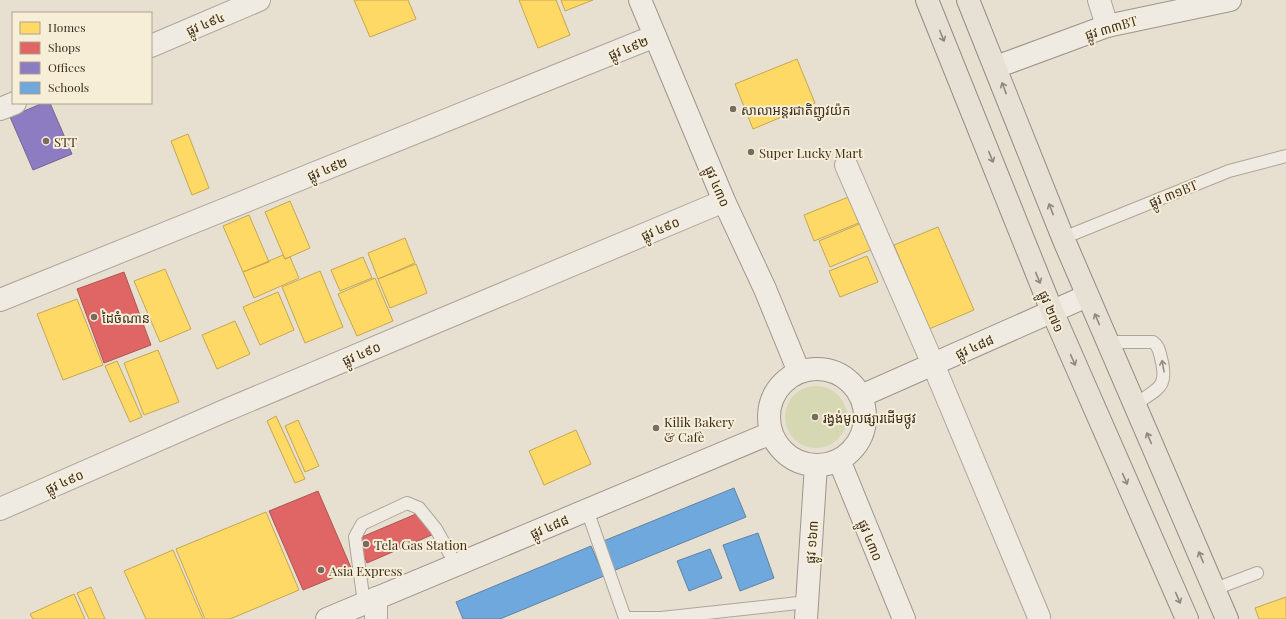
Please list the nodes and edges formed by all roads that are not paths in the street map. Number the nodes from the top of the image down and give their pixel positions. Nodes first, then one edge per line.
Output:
1 (260, 0) edge
2 (640, 0) edge
3 (927, 0) edge
4 (968, 0) edge
5 (1099, 0) edge
6 (1230, 0) edge
7 (1107, 26) junction
8 (655, 36) junction
9 (152, 46) edge
10 (996, 67) junction
11 (12, 104) edge
12 (0, 109) edge
13 (1286, 156) edge
14 (846, 165) dead end
15 (724, 201) junction
16 (1063, 238) junction
17 (1087, 296) junction
18 (0, 300) edge
19 (1052, 312) junction
20 (1107, 342) junction
21 (932, 364) junction
22 (799, 372) junction
23 (861, 396) junction
24 (1135, 405) junction
25 (771, 433) junction
26 (839, 460) junction
27 (816, 465) junction
28 (0, 509) edge
29 (586, 510) junction
30 (456, 565) junction
31 (1257, 573) dead end
32 (1215, 589) junction
33 (372, 607) edge
34 (807, 611) edge
35 (1039, 618) edge
36 (327, 619) edge
37 (904, 619) edge
38 (1187, 619) edge
39 (1227, 619) edge

1 - 9 street, ផ្លូវ ៤៩៤
2 - 8 street, ផ្លូវ ៤៣០
3 -> 19 main road, ផ្លូវ ២៧១
4 - 10 main road
5 - 7 street
6 - 7 street, ផ្លូវ ៣៣BT
7 - 10 street, ផ្លូវ ៣៣BT
8 - 15 street, ផ្លូវ ៤៣០
8 - 18 street, ផ្លូវ ៤៩២
16 -> 10 main road
11 - 12 street
13 - 16 lane, ផ្លូវ ៣១BT
14 - 21 street
15 - 22 street, ផ្លូវ ៤៣០
15 - 28 street, ផ្លូវ ៤៩០
16 - 17 main road
17 - 19 street, ផ្លូវ ៤៨៨
20 -> 17 main road
19 - 21 street, ផ្លូវ ៤៨៨
19 -> 38 main road, ផ្លូវ ២៧១
20 - 24 main road
24 -> 20 lane
21 - 23 street, ផ្លូវ ៤៨៨
21 - 35 street
22 - 23 street
22 - 25 street
23 - 26 street
32 -> 24 main road
25 - 27 street
25 - 29 street, ផ្លូវ ៤៨៨
26 - 27 street
26 - 37 street, ផ្លូវ ៤៣០
27 - 34 street, ផ្លូវ ១៦៣
29 - 30 street, ផ្លូវ ៤៨៨
29 - 34 lane
30 - 33 street, ផ្លូវ ៤៨៨
30 - 33 lane
31 - 32 lane
32 - 39 main road
33 - 36 street, ផ្លូវ ៤៨៨

